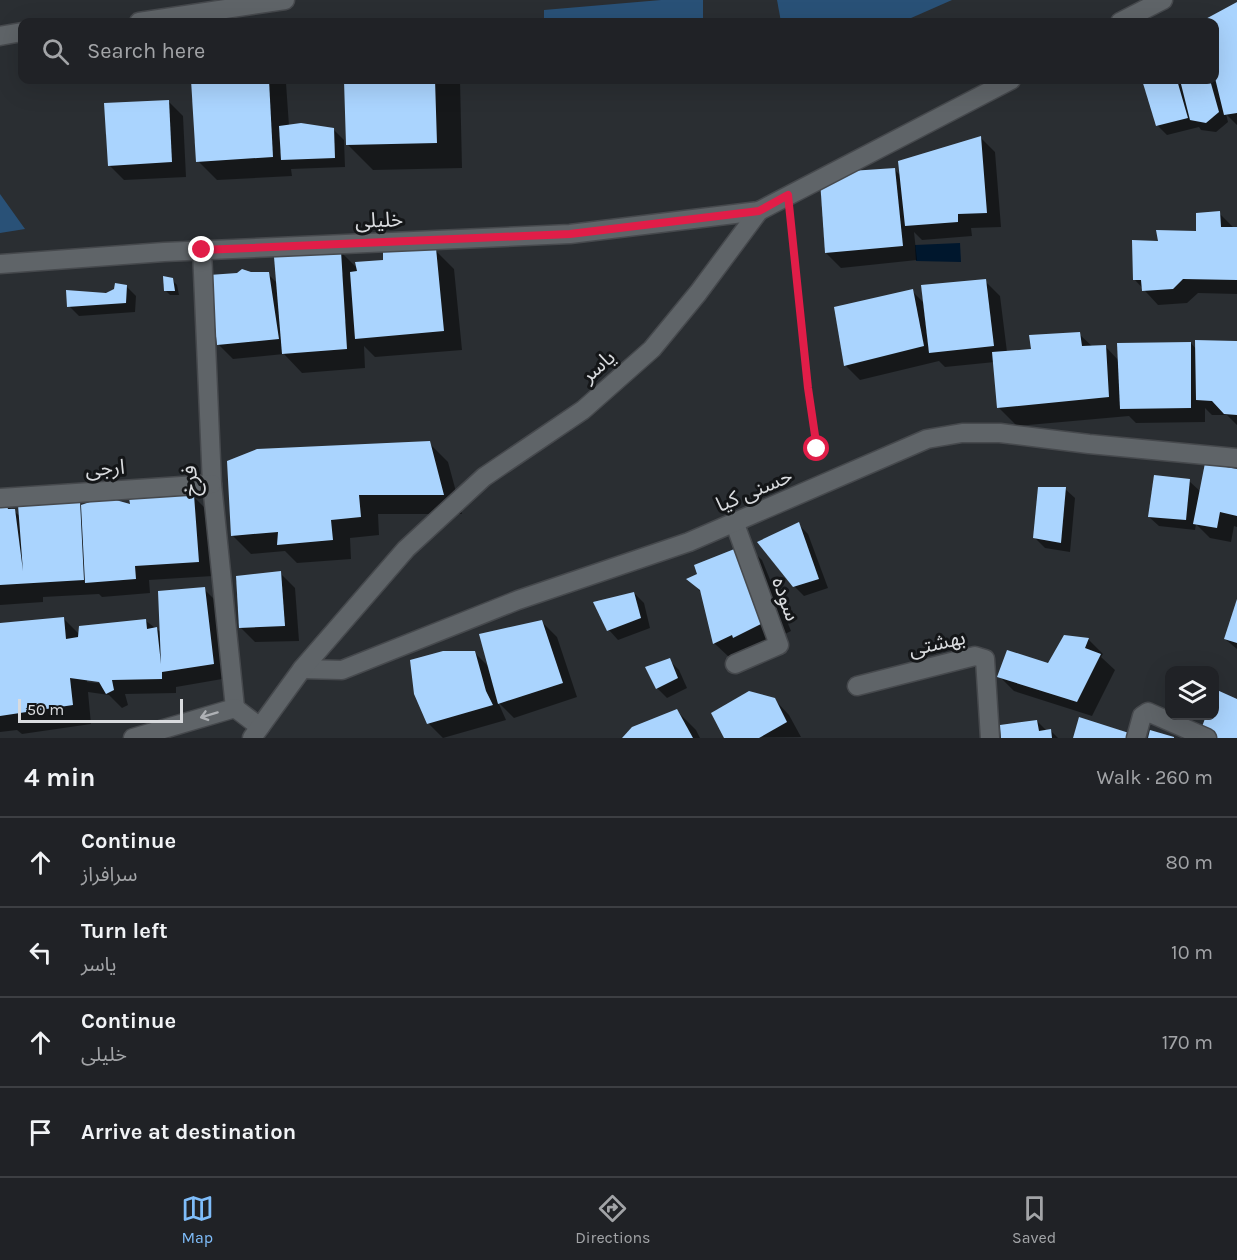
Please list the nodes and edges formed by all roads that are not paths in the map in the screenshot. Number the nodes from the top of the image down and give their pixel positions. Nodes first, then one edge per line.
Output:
1 (285, 0) edge
2 (1164, 0) edge
3 (166, 18) edge
4 (1128, 18) edge
5 (1003, 84) edge
6 (759, 211) junction
7 (202, 250) junction
8 (0, 264) edge
9 (1237, 458) edge
10 (212, 484) junction
11 (0, 498) edge
12 (735, 524) junction
13 (735, 664) dead end
14 (302, 669) junction
15 (857, 686) dead end
16 (235, 708) junction
17 (256, 733) edge
18 (133, 738) edge
19 (990, 738) edge
20 (1136, 738) edge
21 (1207, 738) edge

1 - 3 street
2 - 4 street
5 - 6 street, یاسر
6 - 7 street, خلیلی
6 - 14 street, یاسر
7 - 8 street, خلیلی
7 - 10 street, فرخ
9 - 12 street, حسنی کیا
10 - 11 street, ارجی
10 - 16 street, فرخ
12 - 13 street, سوده
12 - 14 street, حسنی کیا
14 - 17 street, یاسر
15 - 19 street, بهشتی
16 - 17 street
16 -> 18 street
20 - 21 street

